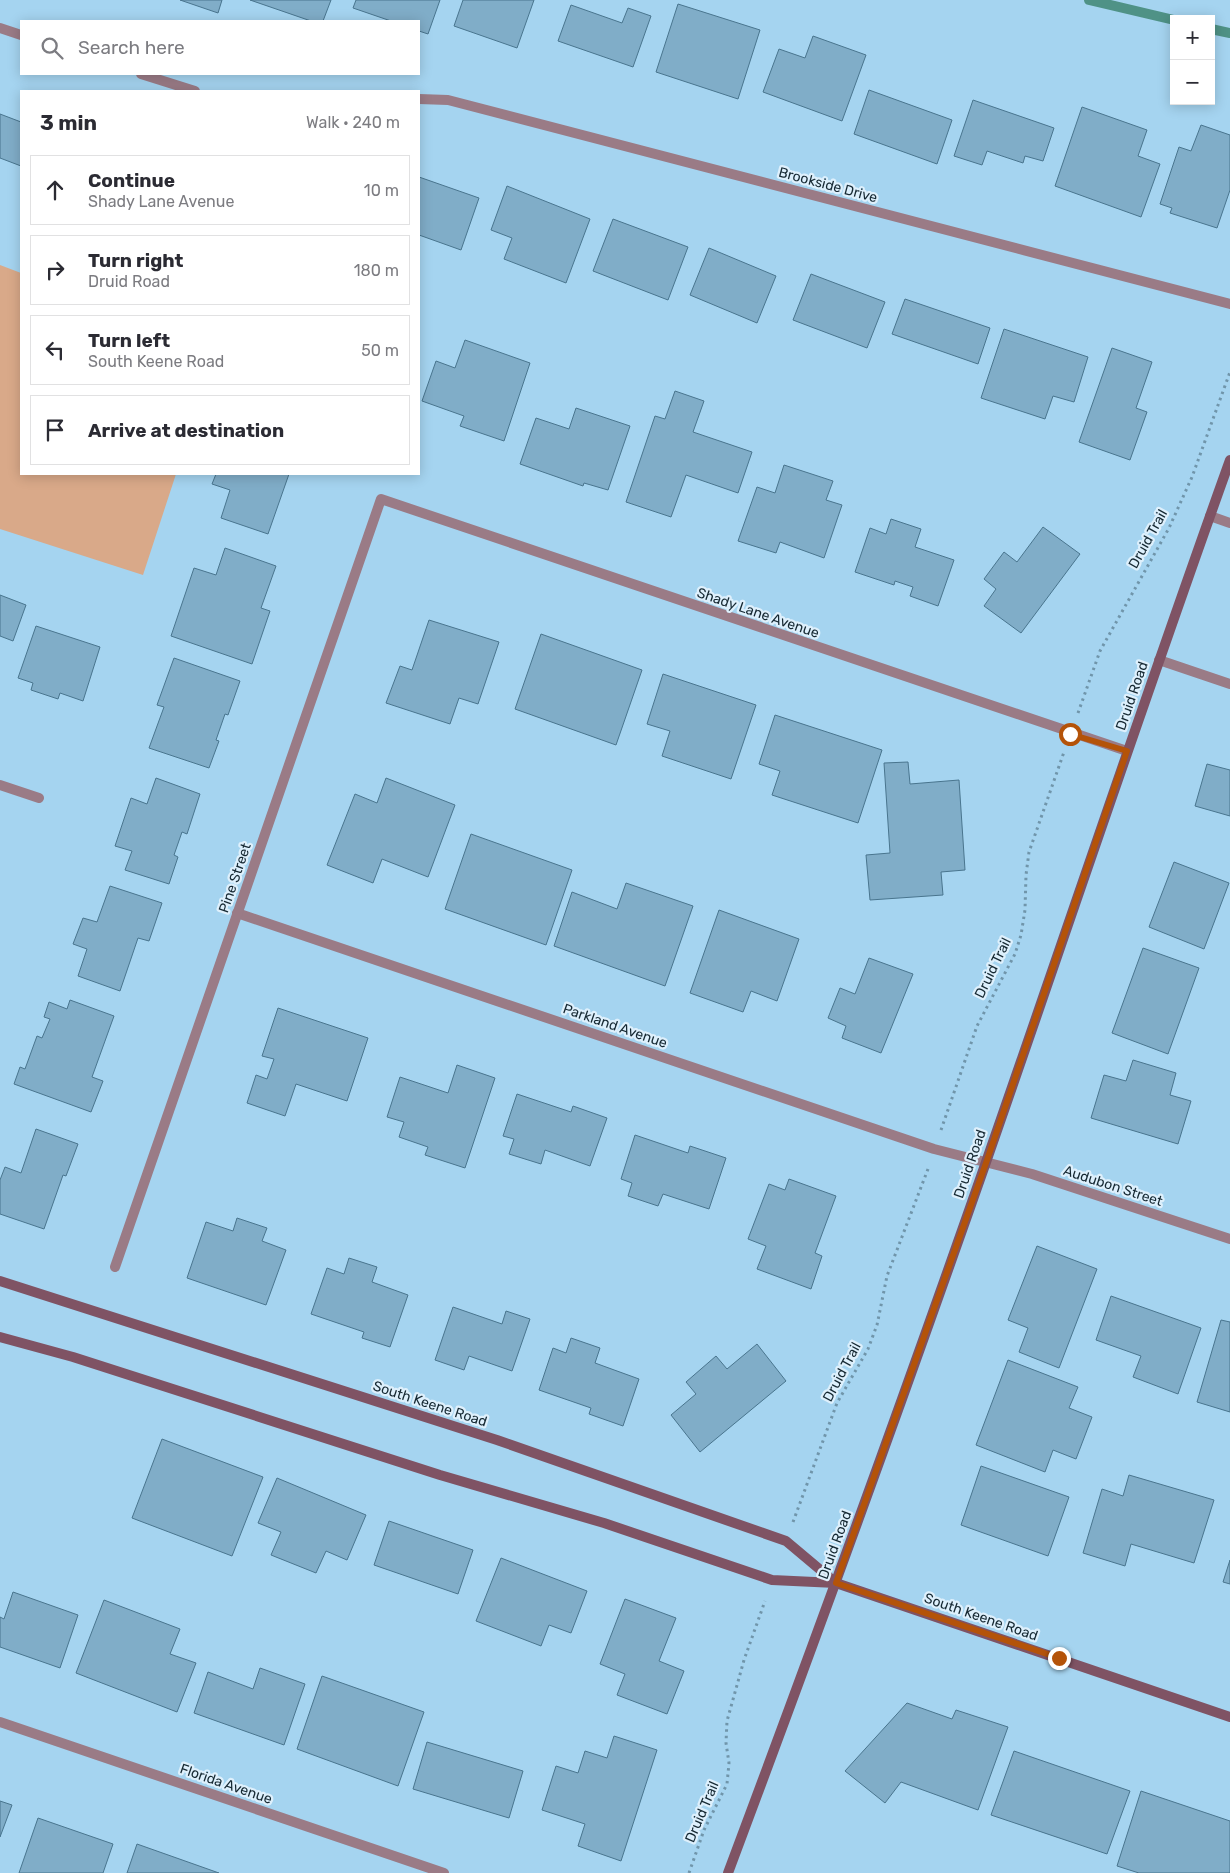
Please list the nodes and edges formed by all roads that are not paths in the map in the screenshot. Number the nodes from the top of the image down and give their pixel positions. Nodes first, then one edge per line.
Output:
1 (0, 28) edge
2 (20, 35) edge
3 (144, 75) edge
4 (192, 90) edge
5 (420, 99) edge
6 (1230, 304) edge
7 (1230, 460) edge
8 (381, 499) joint
9 (1210, 516) junction
10 (1230, 523) edge
11 (1158, 660) junction
12 (1230, 684) edge
13 (1127, 751) junction
14 (0, 785) edge
15 (40, 798) dead end
16 (237, 913) junction
17 (986, 1163) junction
18 (1230, 1239) edge
19 (114, 1266) dead end
20 (0, 1281) edge
21 (0, 1337) edge
22 (836, 1583) junction
23 (1230, 1717) edge
24 (0, 1722) edge
25 (444, 1873) edge
26 (728, 1873) edge

1 - 2 street
3 - 4 street
5 - 6 street, Brookside Drive
7 - 9 main road, Druid Road
8 - 13 street, Shady Lane Avenue
8 - 16 street, Pine Street
9 - 10 street
9 - 11 main road, Druid Road
11 - 12 street
11 - 13 main road, Druid Road
13 - 17 main road, Druid Road
14 - 15 street
16 - 17 street, Parkland Avenue
16 - 19 street, Pine Street
17 - 18 street, Audubon Street
17 - 22 main road, Druid Road
20 - 22 main road, South Keene Road
21 - 22 main road, South Keene Road
22 - 23 main road, South Keene Road
22 - 26 main road, Druid Road
24 - 25 street, Florida Avenue

